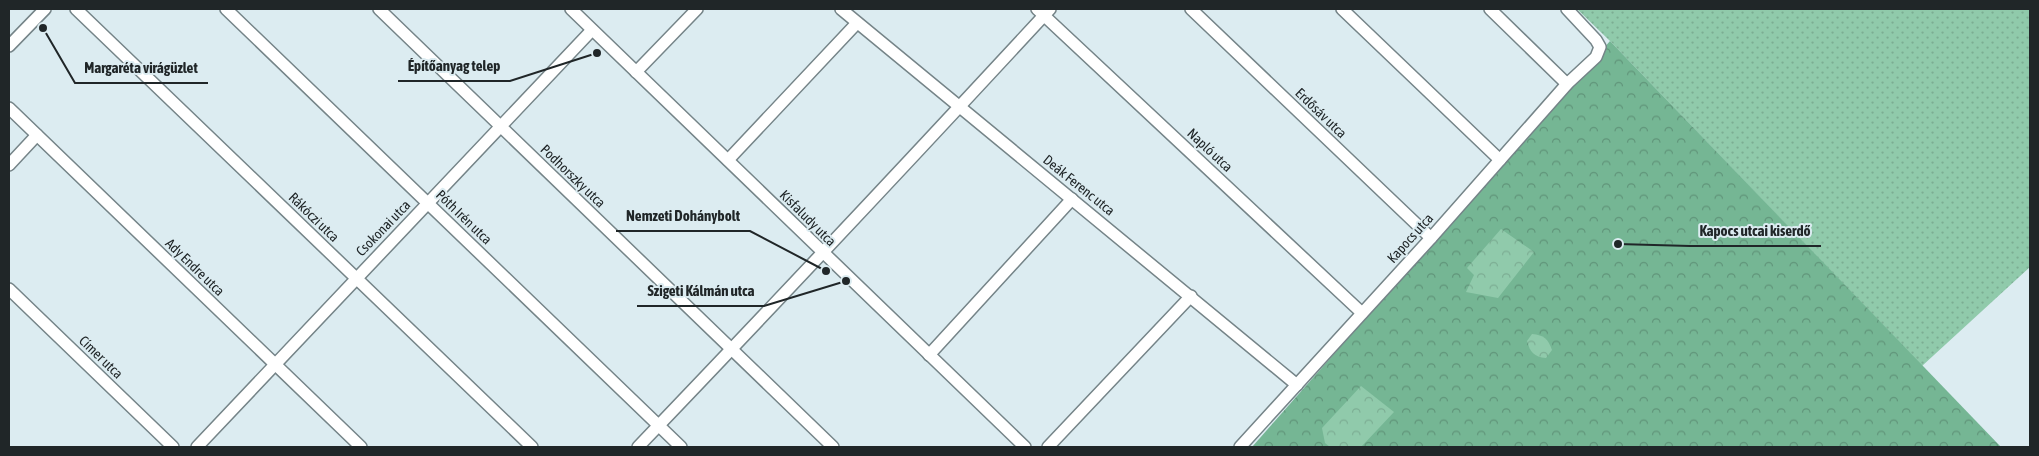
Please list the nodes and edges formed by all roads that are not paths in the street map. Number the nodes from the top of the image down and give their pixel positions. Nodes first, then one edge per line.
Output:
1 (44, 9) edge
2 (76, 9) edge
3 (226, 9) edge
4 (379, 9) edge
5 (571, 9) edge
6 (697, 9) edge
7 (841, 9) edge
8 (1191, 9) edge
9 (1342, 9) edge
10 (1490, 9) edge
11 (1567, 9) edge
12 (1044, 11) edge
13 (857, 23) junction
14 (592, 30) junction
15 (9, 46) edge
16 (636, 72) junction
17 (1567, 84) junction
18 (959, 106) junction
19 (9, 108) edge
20 (500, 126) junction
21 (37, 135) junction
22 (728, 160) junction
23 (1500, 160) junction
24 (9, 165) edge
25 (1072, 199) junction
26 (428, 204) junction
27 (1430, 238) junction
28 (823, 254) junction
29 (355, 278) junction
30 (9, 289) edge
31 (1191, 296) junction
32 (1362, 313) junction
33 (731, 348) junction
34 (929, 355) junction
35 (274, 364) junction
36 (1298, 385) junction
37 (659, 426) junction
38 (173, 447) edge
39 (197, 447) edge
40 (361, 447) edge
41 (532, 447) edge
42 (638, 447) edge
43 (681, 447) edge
44 (833, 447) edge
45 (1025, 447) edge
46 (1048, 447) edge
47 (1240, 447) edge

1 - 15 street
2 - 29 street, Rákóczi utca
3 - 26 street, Póth Irén utca
4 - 20 street, Podhorszky utca
5 - 14 street, Kisfaludy utca
6 - 16 street
7 - 13 street, Deák Ferenc utca
8 - 27 street, Erdősáv utca
9 - 23 street
10 - 17 street
11 - 17 street, Kapocs utca
12 - 18 street
12 - 32 street, Napló utca
13 - 18 street, Deák Ferenc utca
13 - 22 street
14 - 16 street, Kisfaludy utca
14 - 20 street, Csokonai utca
16 - 22 street, Kisfaludy utca
17 - 23 street, Kapocs utca
18 - 25 street, Deák Ferenc utca
18 - 28 street
19 - 21 street, Ady Endre utca
20 - 26 street, Csokonai utca
20 - 33 street, Podhorszky utca
21 - 24 street
21 - 35 street, Ady Endre utca
22 - 28 street, Kisfaludy utca
23 - 27 street, Kapocs utca
25 - 31 street, Deák Ferenc utca
25 - 34 street
26 - 29 street, Csokonai utca
26 - 37 street, Póth Irén utca
27 - 32 street, Kapocs utca
28 - 33 street
28 - 34 street, Kisfaludy utca
29 - 35 street, Csokonai utca
29 - 41 street, Rákóczi utca
30 - 38 street, Címer utca
31 - 36 street, Deák Ferenc utca
31 - 46 street
32 - 36 street, Kapocs utca
33 - 37 street
33 - 44 street, Podhorszky utca
34 - 45 street, Kisfaludy utca
35 - 39 street, Csokonai utca
35 - 40 street, Ady Endre utca
36 - 47 street, Kapocs utca
37 - 42 street
37 - 43 street, Póth Irén utca

